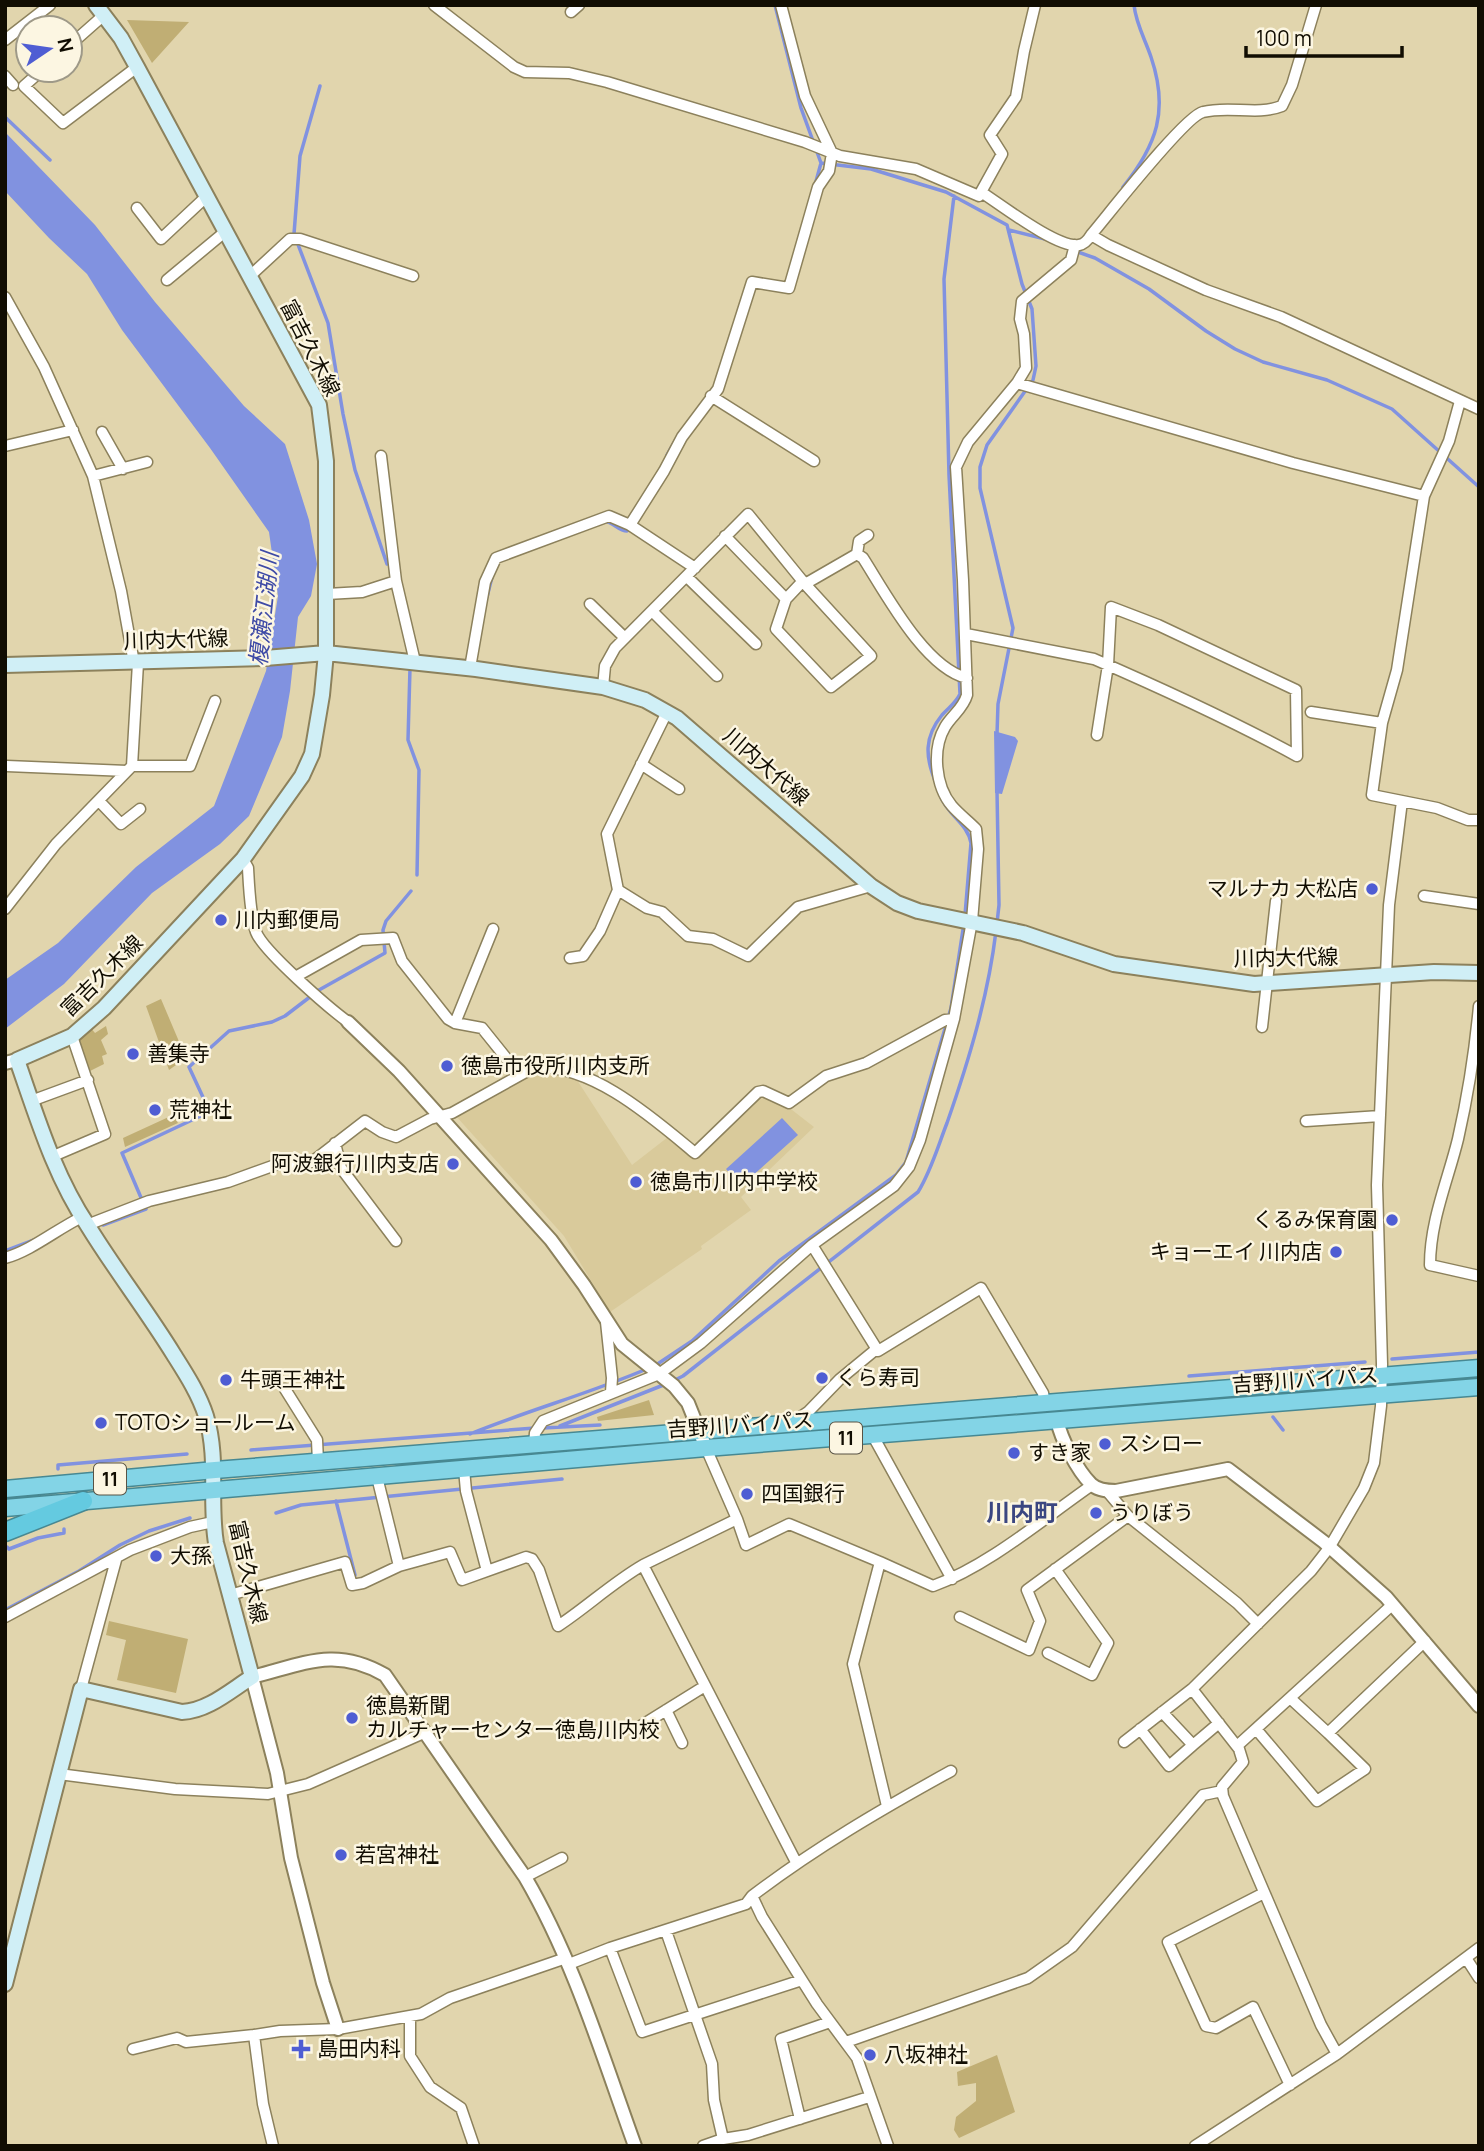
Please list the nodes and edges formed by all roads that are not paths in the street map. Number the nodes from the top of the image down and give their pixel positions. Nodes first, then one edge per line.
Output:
1 (50, 5) edge
2 (434, 5) edge
3 (781, 5) edge
4 (1035, 5) edge
5 (1316, 5) edge
6 (100, 10) edge
7 (84, 29) edge
8 (5, 40) edge
9 (137, 67) junction
10 (5, 76) edge
11 (26, 84) edge
12 (13, 86) dead end
13 (831, 156) junction
14 (981, 192) junction
15 (207, 196) junction
16 (136, 208) dead end
17 (226, 231) junction
18 (1091, 234) junction
19 (1074, 250) junction
20 (250, 276) junction
21 (413, 276) dead end
22 (167, 280) dead end
23 (5, 297) edge
24 (1025, 385) junction
25 (711, 396) junction
26 (1460, 401) junction
27 (1479, 409) edge
28 (73, 430) junction
29 (102, 432) dead end
30 (5, 446) edge
31 (381, 456) dead end
32 (814, 461) dead end
33 (147, 462) dead end
34 (123, 468) junction
35 (93, 477) junction
36 (1424, 496) junction
37 (630, 525) junction
38 (868, 535) dead end
39 (725, 536) junction
40 (857, 554) junction
41 (695, 568) junction
42 (687, 576) junction
43 (396, 581) junction
44 (804, 583) junction
45 (327, 594) junction
46 (786, 599) junction
47 (590, 604) dead end
48 (652, 611) junction
49 (966, 634) junction
50 (625, 638) junction
51 (756, 644) dead end
52 (326, 653) junction
53 (415, 662) junction
54 (136, 663) junction
55 (5, 665) edge
56 (1108, 666) junction
57 (470, 668) junction
58 (717, 676) dead end
59 (961, 677) junction
60 (603, 687) junction
61 (215, 701) dead end
62 (667, 712) junction
63 (1311, 712) dead end
64 (1382, 723) junction
65 (1097, 734) dead end
66 (641, 764) junction
67 (7, 766) dead end
68 (129, 769) junction
69 (679, 789) dead end
70 (99, 801) junction
71 (1402, 801) junction
72 (140, 809) dead end
73 (1479, 820) edge
74 (243, 859) junction
75 (871, 886) junction
76 (618, 890) junction
77 (1424, 896) dead end
78 (1276, 901) dead end
79 (1479, 904) edge
80 (5, 909) edge
81 (967, 920) junction
82 (493, 929) dead end
83 (570, 958) dead end
84 (1479, 973) edge
85 (297, 976) junction
86 (1386, 976) junction
87 (1266, 983) junction
88 (1479, 1006) edge
89 (950, 1020) junction
90 (348, 1022) joint
91 (455, 1023) junction
92 (1262, 1027) dead end
93 (72, 1036) junction
94 (11, 1061) edge
95 (519, 1074) junction
96 (88, 1080) junction
97 (31, 1101) junction
98 (440, 1116) junction
99 (1380, 1116) junction
100 (1306, 1121) dead end
101 (335, 1143) junction
102 (51, 1157) junction
103 (84, 1221) junction
104 (396, 1241) dead end
105 (811, 1245) junction
106 (5, 1258) edge
107 (1479, 1276) edge
108 (606, 1322) junction
109 (878, 1350) junction
110 (1479, 1368) edge
111 (660, 1375) junction
112 (1382, 1376) junction
113 (611, 1385) junction
114 (1479, 1387) edge
115 (285, 1389) dead end
116 (1381, 1395) junction
117 (1045, 1404) junction
118 (1057, 1420) junction
119 (793, 1423) junction
120 (701, 1432) junction
121 (537, 1433) junction
122 (873, 1436) junction
123 (706, 1448) junction
124 (317, 1451) junction
125 (215, 1470) junction
126 (377, 1477) junction
127 (465, 1482) junction
128 (1092, 1485) junction
129 (5, 1489) edge
130 (214, 1491) junction
131 (1107, 1491) junction
132 (83, 1501) junction
133 (5, 1507) edge
134 (1128, 1516) junction
135 (737, 1519) junction
136 (213, 1522) junction
137 (5, 1532) edge
138 (1329, 1548) junction
139 (116, 1560) junction
140 (880, 1562) junction
141 (643, 1565) junction
142 (400, 1566) junction
143 (1055, 1569) junction
144 (487, 1572) junction
145 (953, 1579) junction
146 (230, 1595) junction
147 (1392, 1605) junction
148 (5, 1617) edge
149 (960, 1617) dead end
150 (1258, 1624) junction
151 (1425, 1641) junction
152 (1048, 1653) dead end
153 (252, 1677) junction
154 (705, 1686) junction
155 (81, 1689) junction
156 (1192, 1689) junction
157 (1290, 1698) junction
158 (1479, 1706) edge
159 (666, 1710) junction
160 (1163, 1712) junction
161 (1219, 1723) junction
162 (639, 1727) dead end
163 (1140, 1729) junction
164 (1256, 1729) junction
165 (426, 1732) junction
166 (1328, 1733) junction
167 (1124, 1742) dead end
168 (682, 1743) dead end
169 (1193, 1745) junction
170 (1237, 1746) junction
171 (951, 1771) dead end
172 (59, 1774) junction
173 (1222, 1791) junction
174 (281, 1793) junction
175 (887, 1806) junction
176 (562, 1858) dead end
177 (796, 1862) junction
178 (525, 1877) junction
179 (1265, 1894) junction
180 (752, 1896) junction
181 (666, 1931) junction
182 (10, 1946) edge
183 (610, 1948) junction
184 (1479, 1948) edge
185 (1466, 1958) junction
186 (568, 1961) junction
187 (1479, 1978) edge
188 (802, 1980) junction
189 (5, 1984) edge
190 (410, 2016) junction
191 (696, 2016) junction
192 (830, 2022) junction
193 (338, 2029) junction
194 (254, 2035) junction
195 (846, 2042) junction
196 (133, 2049) dead end
197 (1336, 2054) junction
198 (1290, 2085) junction
199 (869, 2097) junction
200 (800, 2119) junction
201 (725, 2141) edge
202 (273, 2146) edge
203 (474, 2146) edge
204 (635, 2146) edge
205 (703, 2146) edge
206 (888, 2146) edge
207 (1195, 2146) edge

1 - 8 street
2 - 13 street
3 - 13 street
4 - 14 street
5 - 18 street
6 - 7 street
6 - 9 main road, 富吉久木線
9 - 11 street
9 - 15 main road, 富吉久木線
10 - 12 street
13 - 14 street
13 - 25 street
14 - 19 street
15 - 16 street
15 - 17 main road, 富吉久木線
17 - 20 main road, 富吉久木線
17 - 22 street
18 - 19 street
18 - 26 street
19 - 24 street
20 - 21 street
20 - 45 main road, 富吉久木線
23 - 28 street
24 - 36 street
24 - 49 street
25 - 32 street
25 - 37 street
26 - 27 street
26 - 36 street
28 - 30 street
28 - 35 street
29 - 34 street
31 - 43 street
33 - 34 street
34 - 35 street
35 - 54 street
36 - 64 street
37 - 41 street
37 - 57 street
38 - 40 street
39 - 41 street
39 - 44 street
39 - 46 street
40 - 44 street
40 - 59 street
41 - 42 street
42 - 48 street
42 - 51 street
43 - 45 street
43 - 53 street
44 - 46 street
44 - 46 street
45 - 52 main road, 富吉久木線
47 - 50 street
48 - 50 street
48 - 58 street
49 - 56 street
49 - 59 street
50 - 60 street
52 - 53 main road, 川内大代線
52 - 54 main road, 川内大代線
52 - 74 main road, 富吉久木線
53 - 57 main road, 川内大代線
54 - 55 main road, 川内大代線
54 - 68 street
56 - 56 street
56 - 65 street
57 - 60 main road, 川内大代線
59 - 81 street
60 - 62 main road, 川内大代線
61 - 68 street
62 - 66 street
62 - 75 main road, 川内大代線
63 - 64 street
64 - 71 street
66 - 69 street
66 - 76 street
67 - 68 street
68 - 70 street
70 - 72 street
70 - 80 street
71 - 73 street
71 - 86 street
74 - 85 street
74 - 93 main road, 富吉久木線
75 - 76 street
75 - 81 main road, 川内大代線
76 - 83 street
77 - 79 street
78 - 87 street
81 - 87 main road, 川内大代線
81 - 89 street
82 - 91 street
84 - 86 main road, 川内大代線
85 - 90 street
85 - 91 street
86 - 87 main road, 川内大代線
86 - 99 street
87 - 92 street
88 - 107 street
89 - 95 street
89 - 105 street
90 - 98 street
91 - 95 street
93 - 94 main road, 富吉久木線
93 - 96 street
94 - 97 main road, 富吉久木線
95 - 98 street
96 - 97 street
96 - 102 street
97 - 102 main road, 富吉久木線
98 - 101 street
98 - 108 street
99 - 100 street
99 - 112 street
101 - 103 street
101 - 104 street
102 - 103 main road, 富吉久木線
103 - 106 street
103 - 125 main road, 富吉久木線
105 - 109 street
105 - 111 street
108 - 111 street
108 - 113 street
109 - 117 street
109 - 119 street
110 - 112 highway, 吉野川バイパス / 11
111 - 113 street
111 - 120 street
112 - 116 street
112 - 117 highway, 吉野川バイパス / 11
113 - 121 street
114 - 116 highway, 吉野川バイパス / 11
115 - 124 street
116 - 118 highway, 吉野川バイパス / 11
116 - 138 street
117 - 119 highway, 吉野川バイパス / 11
118 - 122 highway, 吉野川バイパス / 11
118 - 128 street
119 - 120 highway, 吉野川バイパス / 11
120 - 121 highway, 吉野川バイパス / 11
120 - 123 street
121 - 124 highway, 吉野川バイパス / 11
122 - 123 highway, 吉野川バイパス / 11
122 - 145 street
123 - 127 highway, 吉野川バイパス / 11
123 - 135 street
124 - 125 highway, 吉野川バイパス / 11
125 - 129 highway, 吉野川バイパス / 11
125 - 130 main road, 富吉久木線
126 - 127 highway, 吉野川バイパス / 11
126 - 130 highway, 吉野川バイパス / 11
126 - 142 street
127 - 144 street
128 - 131 street
128 - 145 street
130 - 132 highway, 吉野川バイパス / 11
130 - 136 main road, 富吉久木線
131 - 134 street
131 - 138 street
132 - 133 highway, 吉野川バイパス / 11
132 - 137 highway
134 - 143 street
134 - 150 street
135 - 140 street
135 - 141 street
136 - 139 street
136 - 146 main road, 富吉久木線
138 - 147 street
138 - 150 street
139 - 148 street
139 - 155 street
140 - 145 street
140 - 175 street
141 - 144 street
141 - 154 street
142 - 144 street
142 - 146 street
143 - 149 street
143 - 152 street
146 - 153 main road, 富吉久木線
147 - 151 street
147 - 157 street
150 - 156 street
151 - 158 street
151 - 166 street
153 - 155 main road
153 - 165 street
153 - 174 street
154 - 159 street
154 - 177 street
155 - 172 main road
156 - 160 street
156 - 161 street
157 - 164 street
157 - 166 street
159 - 162 street
159 - 168 street
160 - 163 street
160 - 169 street
161 - 169 street
161 - 170 street
163 - 167 street
163 - 169 street
164 - 166 street
164 - 170 street
165 - 174 street
165 - 178 street
170 - 173 street
171 - 175 street
172 - 174 street
172 - 182 main road
173 - 179 street
173 - 195 street
174 - 193 street
175 - 177 street
176 - 178 street
177 - 180 street
178 - 186 street
179 - 197 street
179 - 198 street
180 - 181 street
180 - 188 street
181 - 183 street
181 - 191 street
182 - 189 main road
183 - 186 street
183 - 191 street
184 - 185 street
185 - 187 street
185 - 197 street
186 - 190 street
186 - 204 street
188 - 191 street
188 - 192 street
190 - 193 street
190 - 203 street
191 - 201 street
192 - 195 street
192 - 200 street
193 - 194 street
194 - 196 street
194 - 202 street
195 - 199 street
197 - 198 street
198 - 207 street
199 - 200 street
199 - 206 street
200 - 201 street
201 - 205 street

